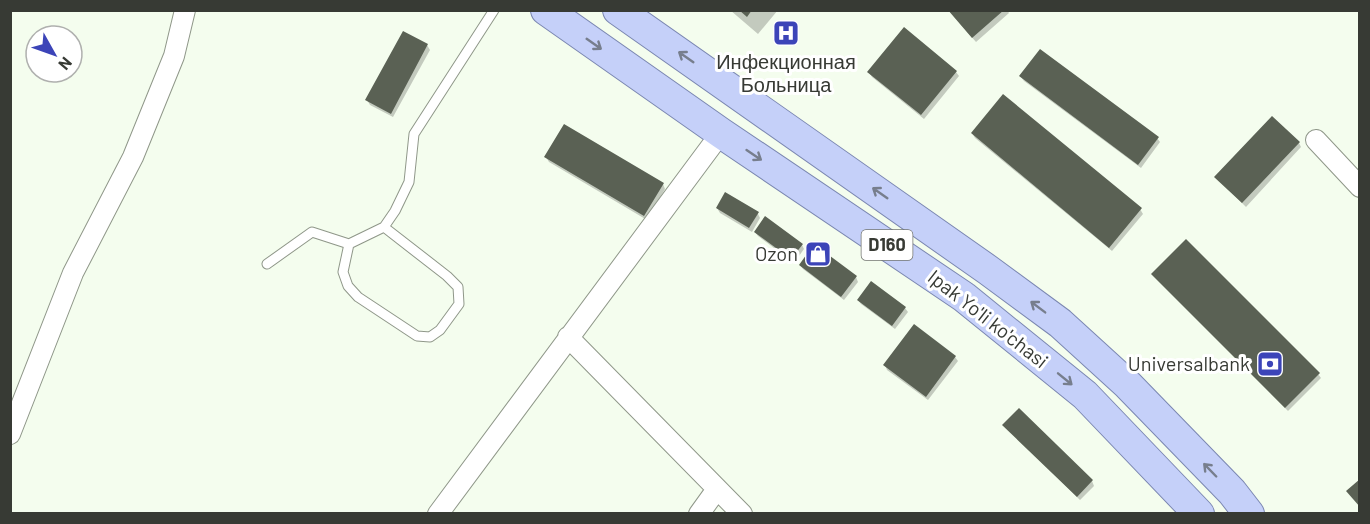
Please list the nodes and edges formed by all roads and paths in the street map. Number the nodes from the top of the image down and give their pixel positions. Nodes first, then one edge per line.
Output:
1 (185, 10) edge
2 (495, 10) edge
3 (546, 10) edge
4 (618, 10) edge
5 (721, 133) junction
6 (1316, 140) dead end
7 (1359, 187) edge
8 (384, 227) junction
9 (349, 244) junction
10 (267, 264) dead end
11 (568, 337) junction
12 (10, 434) edge
13 (717, 489) junction
14 (438, 513) edge
15 (699, 513) edge
16 (742, 513) edge
17 (1199, 513) edge
18 (1249, 513) edge

1 - 12 street
2 - 8 lane
3 -> 5 main road, Ipak Yo'li ko'chasi / D160
18 -> 4 main road, Ipak Yo'li ko'chasi / D160
5 - 11 street
5 -> 17 main road, Ipak Yo'li ko'chasi / D160
6 - 7 street
8 - 9 lane
8 - 9 lane
9 - 10 lane
11 - 13 street
11 - 14 street
13 - 15 street
13 - 16 street

